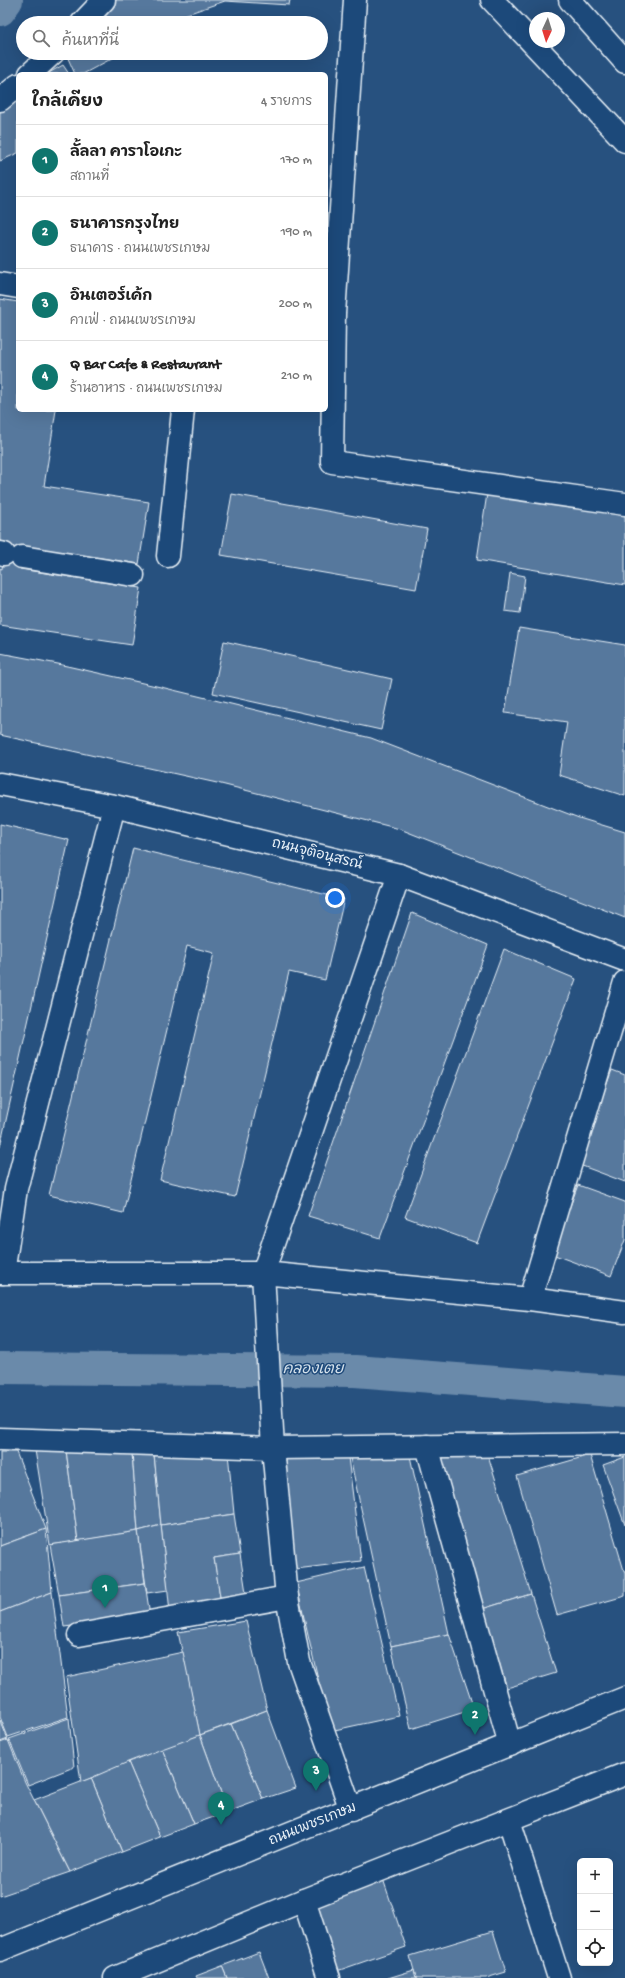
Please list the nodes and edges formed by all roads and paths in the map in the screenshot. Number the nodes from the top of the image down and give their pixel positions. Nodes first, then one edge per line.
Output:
1 (104, 0) edge
2 (356, 0) edge
3 (492, 0) edge
4 (570, 0) edge
5 (89, 16) edge
6 (45, 60) edge
7 (625, 62) edge
8 (32, 72) edge
9 (16, 88) edge
10 (0, 100) edge
11 (625, 141) edge
12 (0, 284) edge
13 (16, 287) edge
14 (330, 313) edge
15 (183, 412) edge
16 (625, 504) edge
17 (9, 555) edge
18 (168, 556) dead end
19 (133, 575) dead end
20 (0, 784) edge
21 (114, 806) junction
22 (399, 875) junction
23 (625, 960) edge
24 (625, 982) edge
25 (2, 1273) edge
26 (263, 1274) junction
27 (530, 1299) junction
28 (625, 1312) edge
29 (0, 1439) edge
30 (625, 1444) edge
31 (427, 1446) junction
32 (273, 1448) junction
33 (287, 1597) junction
34 (79, 1634) dead end
35 (625, 1698) edge
36 (510, 1745) junction
37 (625, 1774) edge
38 (351, 1810) junction
39 (509, 1820) junction
40 (304, 1900) junction
41 (0, 1950) edge
42 (115, 1978) edge
43 (329, 1978) edge
44 (559, 1978) edge

1 - 5 street
2 - 14 street
3 - 11 street
4 - 7 street
6 - 8 street
9 - 10 street
12 - 13 street
14 - 16 street
15 - 18 street
17 - 19 street
20 - 21 street, ถนนจุติอนุสรณ์
21 - 22 street, ถนนจุติอนุสรณ์
21 - 25 street
22 - 23 street, ถนนจุติอนุสรณ์
22 - 26 street
24 - 27 street
25 - 26 street
26 - 27 street
26 - 32 street
27 - 28 street
29 - 32 street
30 - 31 street
31 - 32 street
31 - 36 street
32 - 33 street
33 - 34 street
33 - 38 street
35 - 36 street, ถนนเพชรเกษม
36 - 38 street, ถนนเพชรเกษม
37 - 39 street
38 - 41 street, ถนนเพชรเกษม
39 - 40 street
39 - 44 street
40 - 42 street
40 - 43 street

